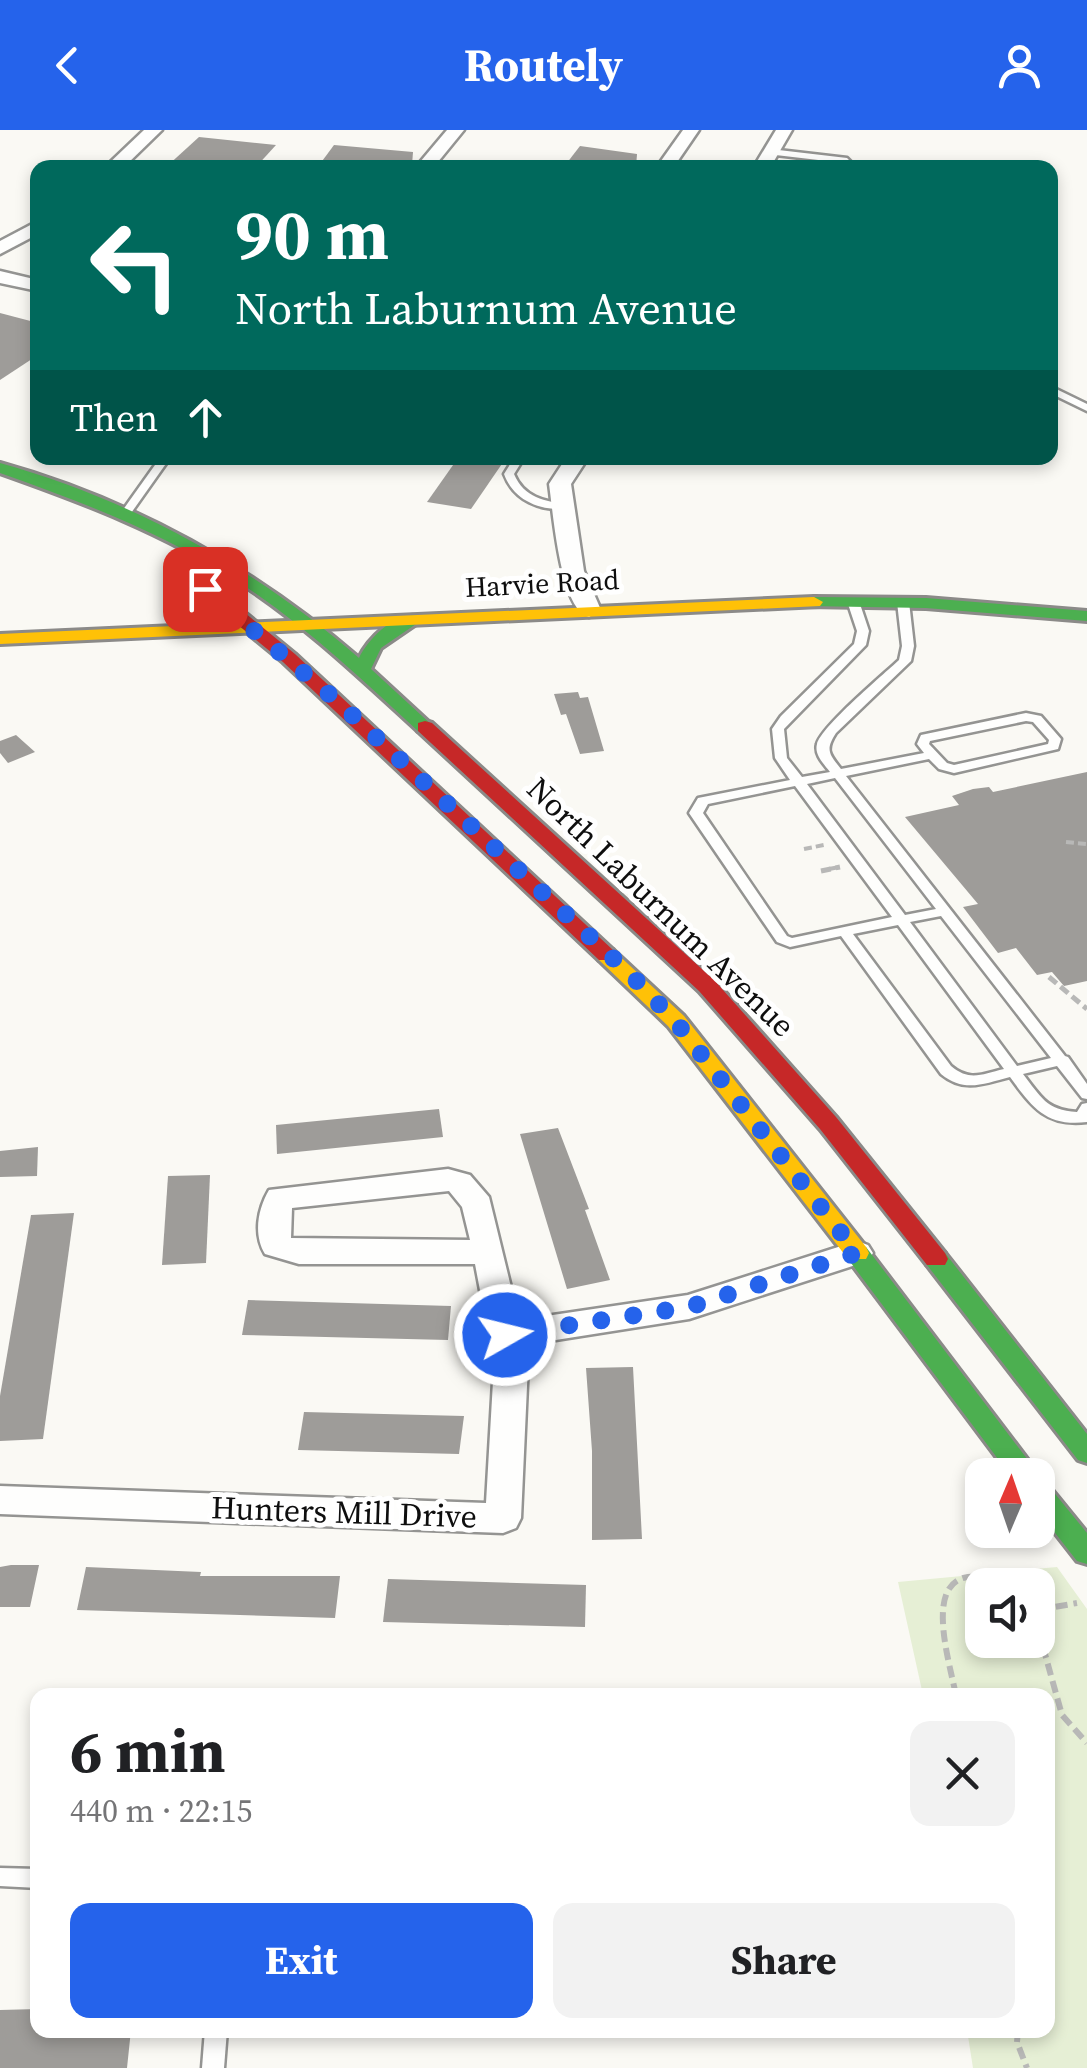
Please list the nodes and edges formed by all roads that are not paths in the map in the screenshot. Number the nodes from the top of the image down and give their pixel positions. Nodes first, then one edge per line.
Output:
1 (154, 130) edge
2 (456, 130) edge
3 (690, 130) edge
4 (784, 130) edge
5 (808, 157) junction
6 (121, 160) edge
7 (430, 160) edge
8 (669, 160) edge
9 (765, 160) edge
10 (806, 160) edge
11 (836, 160) edge
12 (30, 231) edge
13 (0, 249) edge
14 (0, 277) edge
15 (30, 284) edge
16 (1058, 393) edge
17 (1087, 408) edge
18 (160, 465) edge
19 (515, 465) edge
20 (572, 465) edge
21 (0, 468) edge
22 (564, 506) junction
23 (125, 514) junction
24 (162, 564) dead end
25 (854, 601) junction
26 (904, 602) junction
27 (588, 610) junction
28 (1087, 616) edge
29 (410, 620) junction
30 (307, 626) junction
31 (254, 629) junction
32 (0, 639) edge
33 (362, 672) junction
34 (932, 756) junction
35 (835, 773) junction
36 (796, 781) junction
37 (946, 911) junction
38 (900, 920) junction
39 (844, 931) junction
40 (1063, 1060) junction
41 (1014, 1072) junction
42 (1087, 1094) edge
43 (1085, 1115) edge
44 (489, 1252) junction
45 (857, 1253) junction
46 (505, 1335) junction
47 (1087, 1453) edge
48 (1012, 1458) edge
49 (0, 1500) edge
50 (1055, 1513) edge
51 (1087, 1553) edge
52 (0, 1878) edge
53 (30, 1879) edge
54 (215, 2038) edge
55 (212, 2068) edge

1 - 6 street
2 - 7 street
3 - 8 street
4 - 9 street
5 - 9 lane
5 - 10 lane
5 - 11 lane
12 - 13 street
14 - 15 street
16 - 17 lane
18 - 23 lane
19 - 22 lane
20 - 22 street
21 - 23 main road, North Laburnum Avenue
22 - 27 street
23 - 30 main road, North Laburnum Avenue
24 - 31 main road
25 - 26 main road, Harvie Road
25 - 27 main road, Harvie Road
25 - 36 lane
26 - 28 main road, Harvie Road
26 - 35 lane
27 - 29 main road, Harvie Road
29 - 30 main road, Harvie Road
29 - 33 main road
30 - 31 main road, Harvie Road
30 - 33 main road, North Laburnum Avenue
31 - 32 main road, Harvie Road
31 - 45 main road
33 - 47 main road, North Laburnum Avenue
34 - 34 lane
34 - 35 lane
35 - 36 lane
35 - 37 lane
36 - 38 lane
36 - 39 lane
37 - 38 lane
37 - 40 lane
38 - 39 lane
38 - 41 lane
39 - 41 lane
40 - 41 lane
40 - 42 lane
41 - 43 lane
44 - 44 street
44 - 46 street
45 - 46 street
45 - 48 main road
46 - 49 street, Hunters Mill Drive
50 - 51 main road
52 - 53 lane
54 - 55 lane

